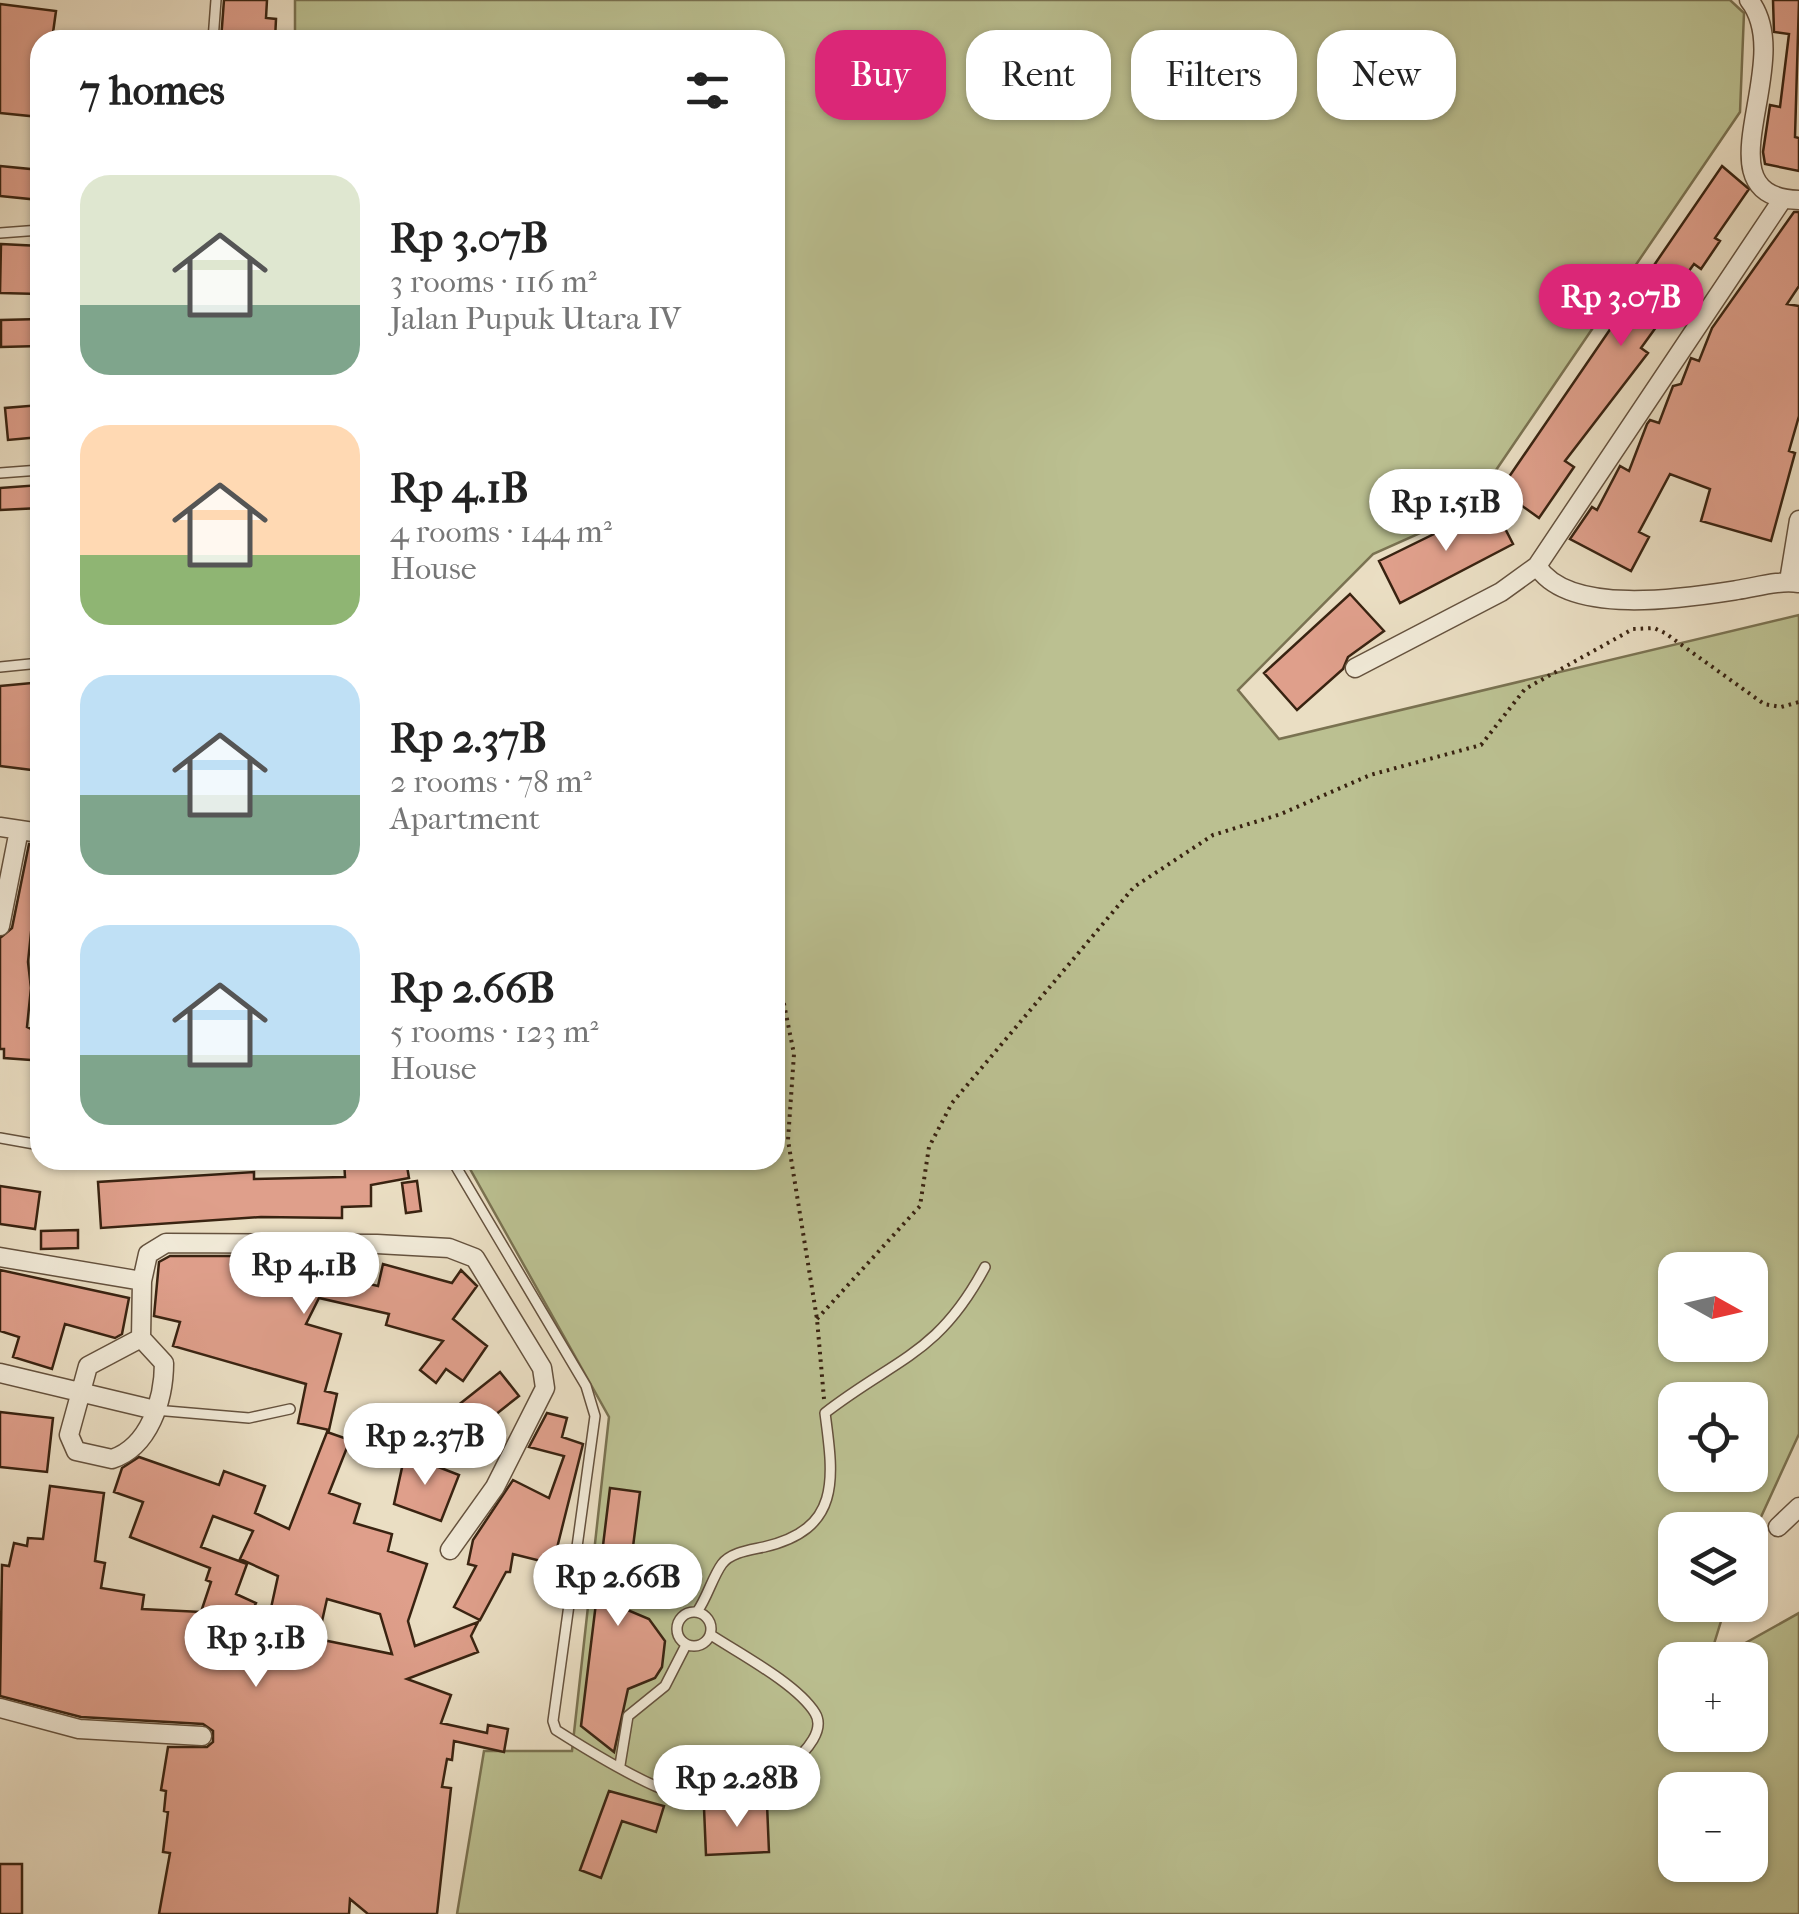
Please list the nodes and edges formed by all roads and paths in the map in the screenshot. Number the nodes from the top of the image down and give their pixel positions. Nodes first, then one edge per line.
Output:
1 (216, 0) edge
2 (1754, 6) edge
3 (213, 30) edge
4 (1791, 200) edge
5 (30, 231) edge
6 (0, 233) edge
7 (30, 470) edge
8 (0, 472) edge
9 (1799, 520) edge
10 (1537, 566) junction
11 (1794, 582) edge
12 (30, 665) edge
13 (0, 667) edge
14 (1355, 668) dead end
15 (1799, 702) edge
16 (10, 829) edge
17 (0, 926) edge
18 (785, 1009) edge
19 (0, 1138) edge
20 (30, 1143) edge
21 (458, 1170) edge
22 (0, 1257) edge
23 (985, 1267) dead end
24 (142, 1281) junction
25 (817, 1319) junction
26 (141, 1338) junction
27 (0, 1373) edge
28 (78, 1390) junction
29 (290, 1409) dead end
30 (155, 1410) junction
31 (825, 1414) junction
32 (1799, 1507) edge
33 (1778, 1528) dead end
34 (450, 1550) dead end
35 (698, 1612) junction
36 (710, 1635) junction
37 (686, 1646) junction
38 (0, 1708) edge
39 (202, 1736) dead end
40 (620, 1766) junction

1 - 3 lane
2 - 4 street
4 - 10 street
5 - 6 lane
7 - 8 lane
9 - 11 street
10 - 11 street
10 - 14 street
12 - 13 lane
15 - 25 path
16 - 17 street
18 - 25 path
19 - 20 lane
21 - 40 lane
22 - 24 street
23 - 31 lane
24 - 26 street
24 - 34 street
25 - 31 path
26 - 28 street
26 - 30 street
27 - 28 street
28 - 30 street
28 - 30 street
29 - 30 lane
31 - 35 lane
32 - 33 street
35 - 36 lane
35 - 37 lane
36 - 37 lane
36 - 40 lane
37 - 40 lane
38 - 39 street

